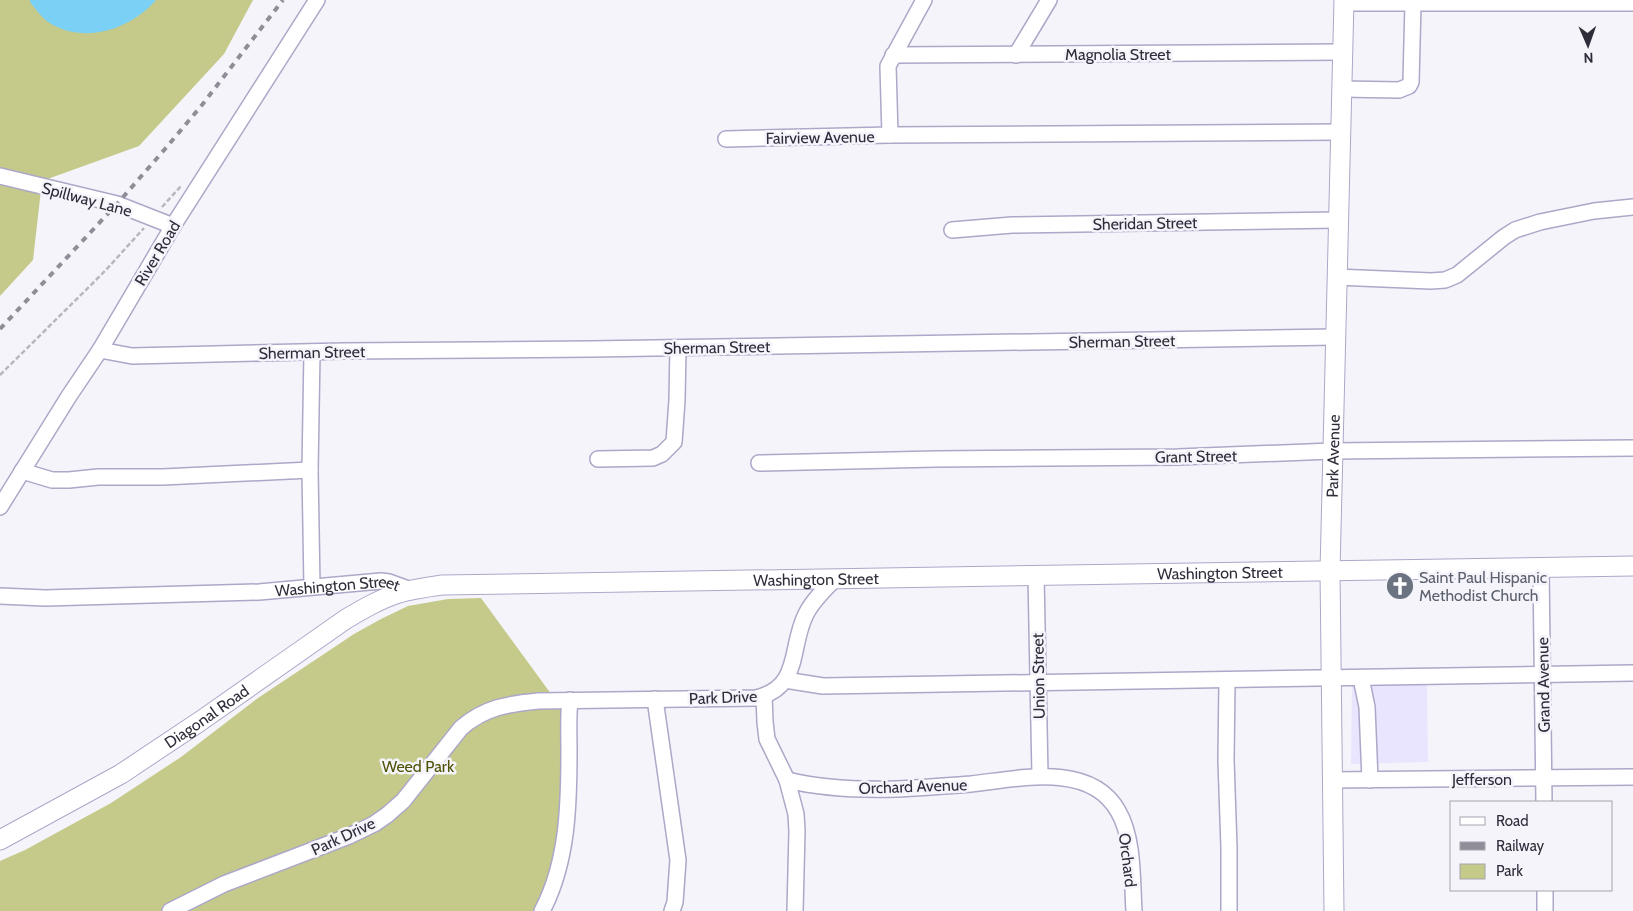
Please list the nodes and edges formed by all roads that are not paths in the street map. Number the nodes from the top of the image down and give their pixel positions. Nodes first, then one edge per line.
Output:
1 (317, 0) edge
2 (924, 0) edge
3 (1049, 0) edge
4 (1344, 1) edge
5 (1413, 3) junction
6 (1633, 3) edge
7 (1342, 52) junction
8 (893, 55) junction
9 (1016, 55) junction
10 (1342, 89) junction
11 (1340, 132) junction
12 (890, 135) junction
13 (726, 139) dead end
14 (0, 176) edge
15 (1633, 207) edge
16 (1338, 220) junction
17 (173, 226) junction
18 (952, 230) dead end
19 (1336, 277) junction
20 (1335, 337) junction
21 (678, 348) junction
22 (100, 350) junction
23 (312, 352) junction
24 (1633, 448) edge
25 (1332, 452) junction
26 (598, 459) dead end
27 (759, 463) dead end
28 (310, 470) junction
29 (22, 472) junction
30 (0, 507) edge
31 (1633, 566) edge
32 (1541, 568) junction
33 (1330, 570) junction
34 (1036, 576) junction
35 (836, 578) junction
36 (312, 587) junction
37 (411, 590) junction
38 (0, 596) edge
39 (1633, 673) edge
40 (1542, 676) junction
41 (1331, 678) junction
42 (1361, 678) junction
43 (786, 680) junction
44 (1228, 680) junction
45 (1038, 684) junction
46 (764, 696) junction
47 (655, 699) junction
48 (570, 700) junction
49 (1040, 776) junction
50 (1633, 777) edge
51 (1544, 779) junction
52 (786, 780) junction
53 (1332, 780) junction
54 (1370, 780) junction
55 (1544, 801) edge
56 (0, 840) edge
57 (1545, 891) edge
58 (170, 911) edge
59 (542, 911) edge
60 (672, 911) edge
61 (795, 911) edge
62 (1134, 911) edge
63 (1229, 911) edge
64 (1334, 911) edge
65 (1545, 911) edge

1 - 17 street, River Road
2 - 8 street, Fairview Avenue
3 - 9 street
4 - 5 street
4 - 7 main road, Park Avenue
5 - 6 street
5 - 10 street
7 - 9 street, Magnolia Street
7 - 10 main road, Park Avenue
8 - 9 street, Magnolia Street
8 - 12 street, Fairview Avenue
10 - 11 main road, Park Avenue
11 - 12 street
11 - 16 main road, Park Avenue
12 - 13 street, Fairview Avenue
14 - 17 street, Spillway Lane
15 - 19 street
16 - 18 street, Sheridan Street
16 - 19 main road, Park Avenue
17 - 22 street, River Road
19 - 20 main road, Park Avenue
20 - 21 street, Sherman Street
20 - 25 main road, Park Avenue
21 - 23 street, Sherman Street
21 - 26 street
22 - 23 street, Sherman Street
22 - 29 street, River Road
23 - 28 street
24 - 25 street, Grant Street
25 - 27 street, Grant Street
25 - 33 main road, Park Avenue
28 - 29 street
28 - 36 street
29 - 30 street, River Road
31 - 32 main road, Washington Street
32 - 33 main road, Washington Street
32 - 40 street, Grand Avenue
33 - 34 main road, Washington Street
33 - 41 main road, Park Avenue
34 - 35 main road, Washington Street
34 - 45 street, Union Street
35 - 37 main road, Washington Street
35 - 43 street
36 - 37 street, Washington Street
36 - 38 street, Washington Street
37 - 56 main road, Diagonal Road
39 - 40 street
40 - 42 street
40 - 51 street, Grand Avenue
41 - 42 street
41 - 44 street
41 - 53 main road, Park Avenue
42 - 54 street
43 - 45 street
43 - 46 street, Park Drive
44 - 45 street
44 - 63 street
45 - 49 street, Union Street
46 - 47 street, Park Drive
46 - 52 street
47 - 48 street, Park Drive
47 - 60 street
48 - 58 street, Park Drive
48 - 59 street
49 - 52 street, Orchard Avenue
49 - 62 street, Orchard
50 - 51 street, Jefferson
51 - 54 street, Jefferson
51 - 55 street, Grand Avenue
52 - 61 street
53 - 54 street, Jefferson
53 - 64 main road, Park Avenue
57 - 65 street

